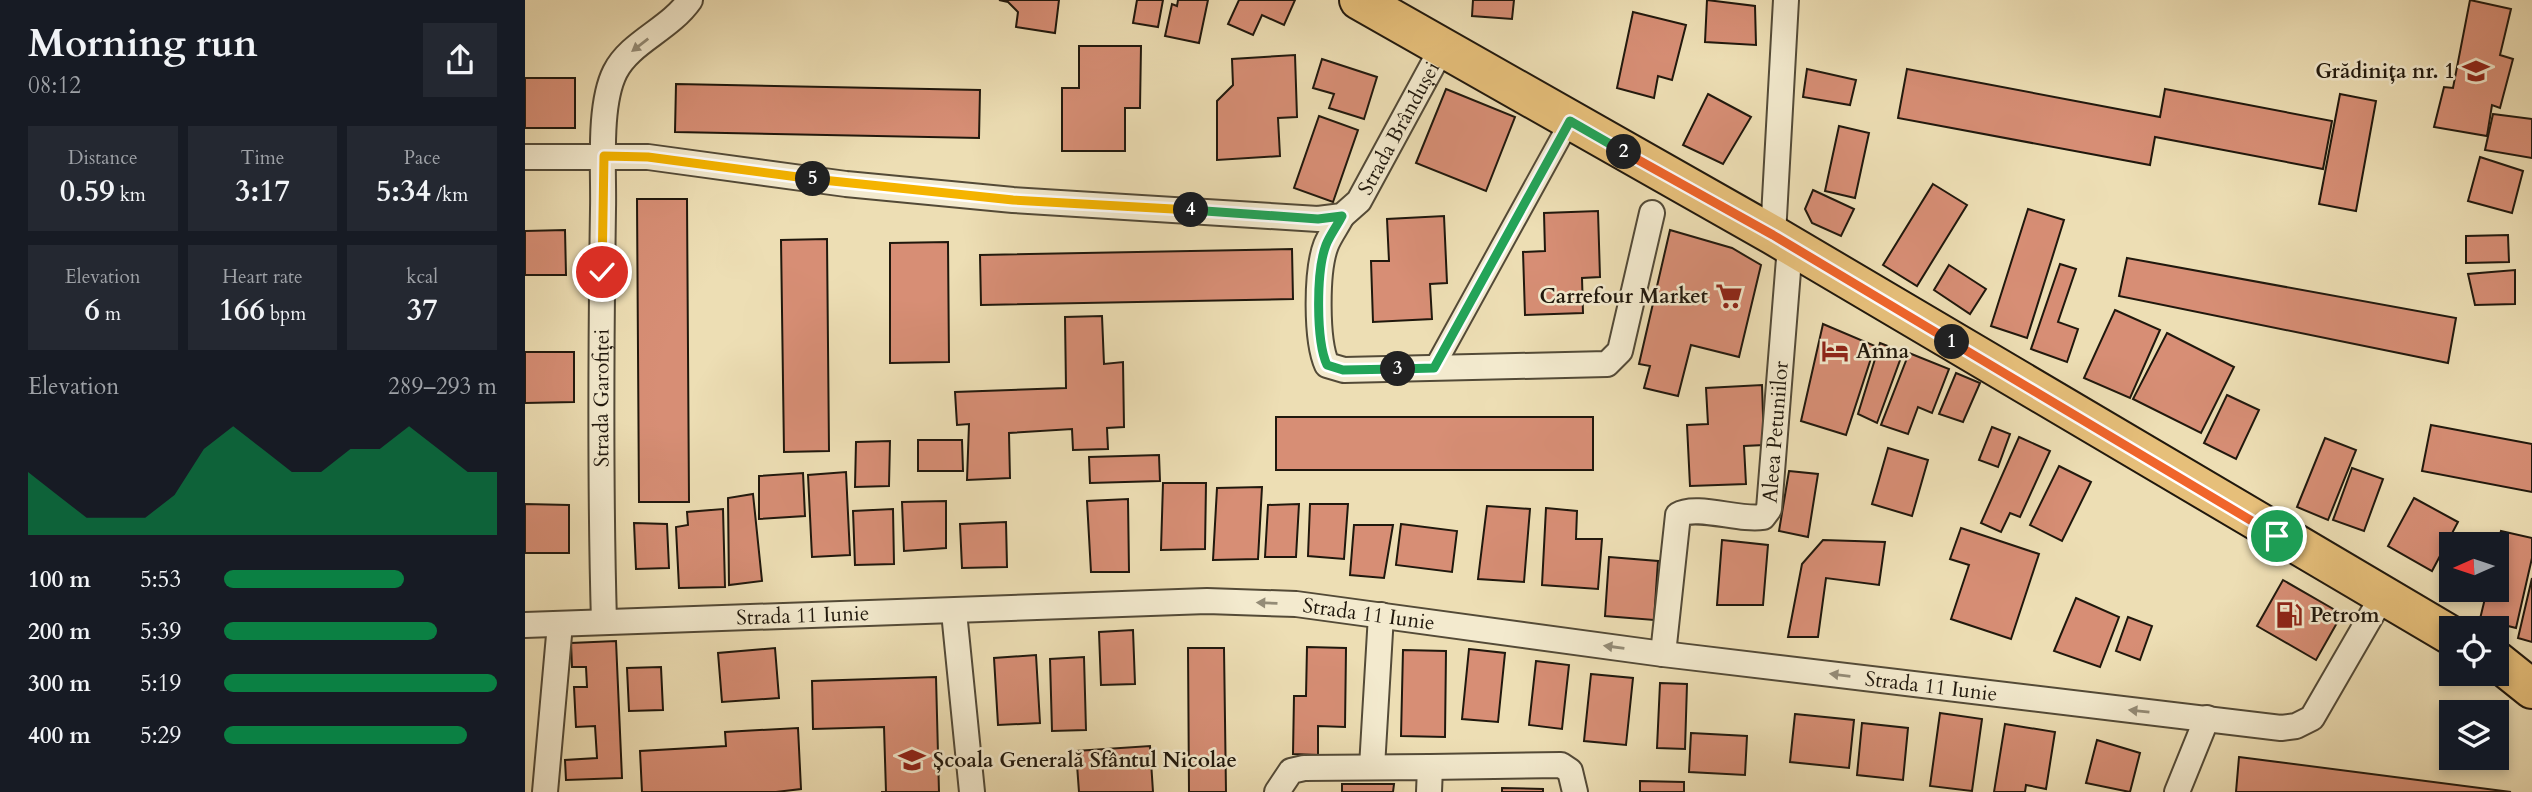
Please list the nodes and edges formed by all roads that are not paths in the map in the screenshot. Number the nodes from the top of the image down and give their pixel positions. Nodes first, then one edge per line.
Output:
1 (690, 0) edge
2 (1359, 0) edge
3 (1786, 0) edge
4 (1442, 48) junction
5 (1570, 121) junction
6 (604, 156) junction
7 (525, 157) edge
8 (1652, 213) dead end
9 (1342, 216) junction
10 (1782, 240) junction
11 (1434, 368) junction
12 (2382, 597) junction
13 (954, 612) junction
14 (1381, 615) junction
15 (604, 622) junction
16 (560, 624) junction
17 (525, 625) edge
18 (2439, 629) edge
19 (1663, 654) junction
20 (2509, 663) edge
21 (2509, 670) edge
22 (2532, 670) edge
23 (2532, 689) edge
24 (2207, 718) junction
25 (1372, 767) junction
26 (1430, 767) junction
27 (545, 792) edge
28 (972, 792) edge
29 (1277, 792) edge
30 (1429, 792) edge
31 (1575, 792) edge
32 (2177, 792) edge

1 -> 6 street, Strada Garofiței
2 - 4 main road
3 - 10 street
4 - 5 main road
4 - 9 street, Strada Brândușei
5 - 10 main road
5 - 11 street
6 - 7 street, Strada Brândușei
6 - 9 street, Strada Brândușei
6 - 15 street, Strada Garofiței
8 - 11 street
9 - 11 street
10 - 12 main road
10 - 19 street, Aleea Petuniilor
12 - 18 main road
12 - 24 street, Strada 11 Iunie
14 -> 13 street, Strada 11 Iunie
13 - 15 street, Strada 11 Iunie
13 - 28 street
19 -> 14 street, Strada 11 Iunie
14 - 25 street
15 - 16 street, Strada 11 Iunie
16 - 17 street, Strada 11 Iunie
16 - 27 street
24 -> 19 street, Strada 11 Iunie
20 - 22 main road
21 - 23 main road
24 - 32 street
25 - 26 street
25 - 29 street
26 - 30 street
26 - 31 street

